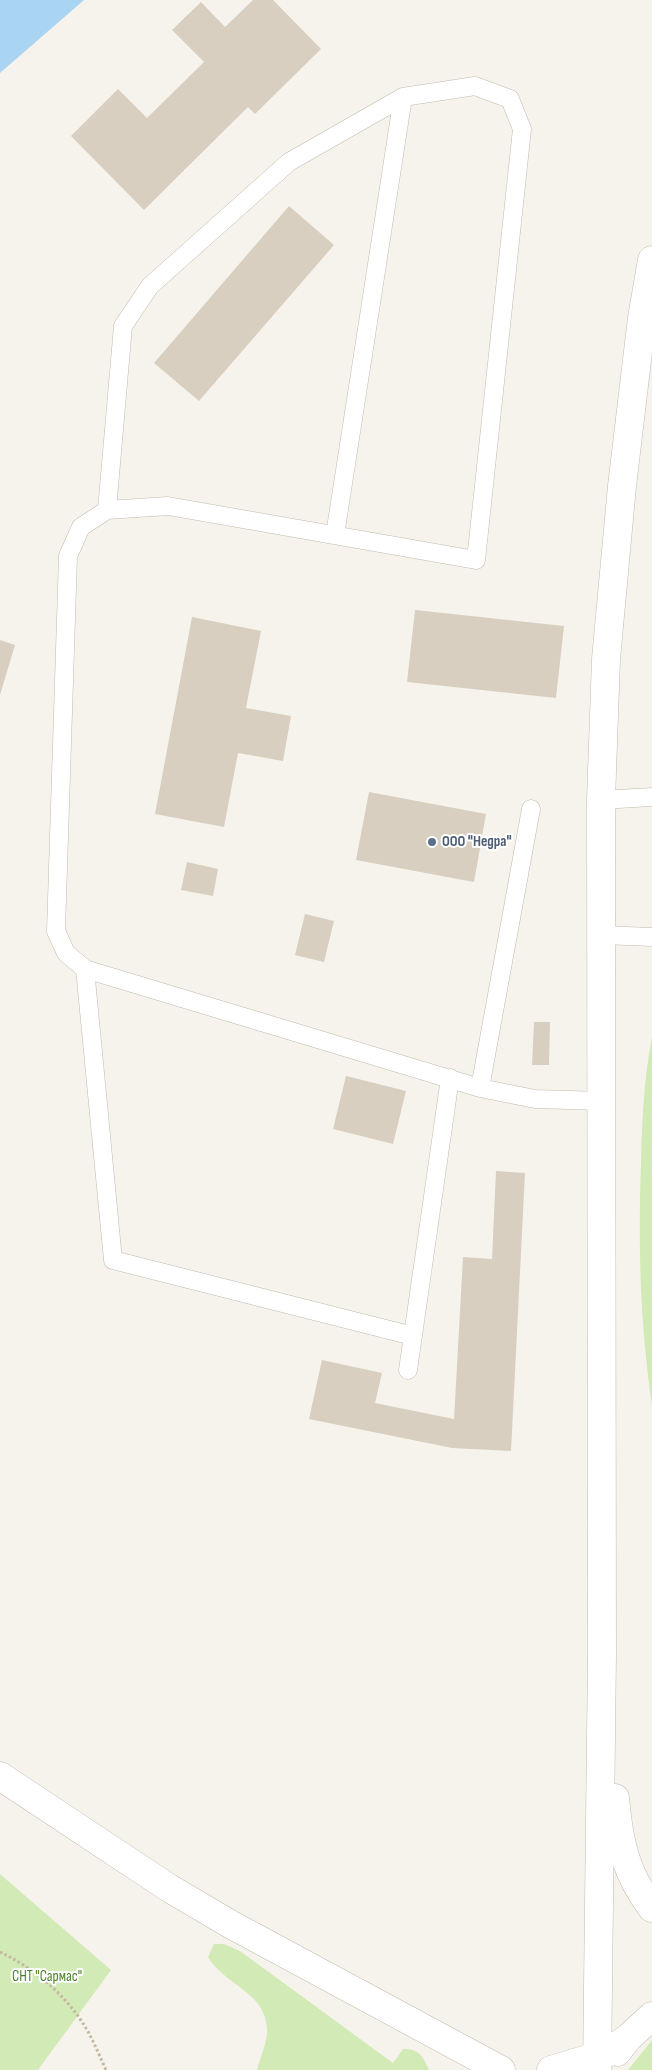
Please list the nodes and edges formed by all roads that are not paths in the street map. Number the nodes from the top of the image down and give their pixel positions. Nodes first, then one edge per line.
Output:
1 (403, 97) junction
2 (652, 260) edge
3 (647, 318) edge
4 (106, 510) junction
5 (335, 535) junction
6 (652, 797) edge
7 (601, 800) junction
8 (531, 809) dead end
9 (602, 935) junction
10 (652, 937) edge
11 (85, 969) junction
12 (450, 1078) junction
13 (480, 1088) junction
14 (602, 1101) junction
15 (413, 1336) junction
16 (408, 1370) dead end
17 (602, 1654) junction
18 (0, 1776) edge
19 (652, 1908) edge
20 (652, 2016) edge
21 (600, 2065) edge
22 (502, 2069) edge
23 (551, 2070) edge

1 - 4 lane
1 - 5 lane
1 - 5 lane
2 - 3 street
3 - 7 street
4 - 5 lane
4 - 11 lane
6 - 7 lane
7 - 9 street
8 - 13 lane
9 - 10 lane
9 - 14 street
11 - 12 lane
11 - 15 lane
12 - 13 lane
12 - 15 lane
13 - 14 lane
14 - 17 street
15 - 16 lane
17 - 19 street
17 - 21 street
18 - 22 street
20 - 21 street
21 - 23 street

